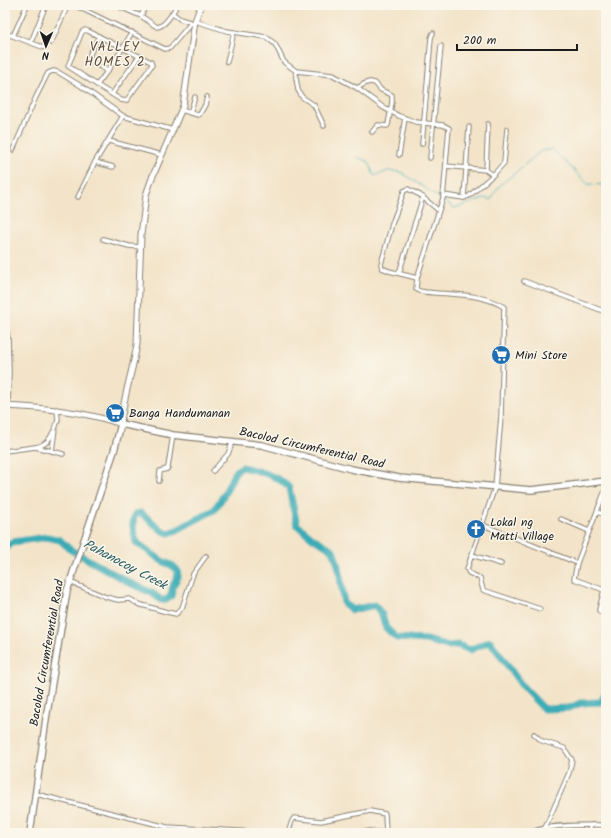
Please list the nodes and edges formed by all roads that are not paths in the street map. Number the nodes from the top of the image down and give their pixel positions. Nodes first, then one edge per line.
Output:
1 (27, 5) edge
2 (46, 5) edge
3 (68, 5) edge
4 (74, 5) edge
5 (115, 5) edge
6 (146, 5) edge
7 (177, 5) edge
8 (201, 5) edge
9 (123, 7) edge
10 (172, 13) junction
11 (141, 16) junction
12 (193, 23) junction
13 (132, 32) junction
14 (234, 32) junction
15 (5, 33) edge
16 (433, 33) dead end
17 (13, 36) junction
18 (99, 36) junction
19 (31, 42) junction
20 (51, 43) dead end
21 (441, 46) dead end
22 (45, 48) dead end
23 (123, 48) junction
24 (139, 56) junction
25 (227, 62) dead end
26 (108, 71) junction
27 (296, 71) junction
28 (98, 85) junction
29 (357, 88) junction
30 (112, 94) junction
31 (195, 97) dead end
32 (207, 97) dead end
33 (181, 110) junction
34 (391, 111) junction
35 (190, 113) junction
36 (123, 116) junction
37 (404, 118) junction
38 (424, 123) junction
39 (433, 124) junction
40 (488, 124) dead end
41 (324, 126) dead end
42 (468, 127) dead end
43 (506, 129) dead end
44 (173, 130) junction
45 (372, 132) dead end
46 (109, 141) junction
47 (422, 144) dead end
48 (13, 150) dead end
49 (162, 155) junction
50 (399, 155) dead end
51 (430, 158) dead end
52 (95, 162) junction
53 (446, 166) junction
54 (113, 167) dead end
55 (465, 168) junction
56 (486, 170) junction
57 (493, 175) junction
58 (78, 197) dead end
59 (423, 197) junction
60 (443, 197) junction
61 (464, 198) junction
62 (438, 210) junction
63 (102, 240) dead end
64 (140, 247) junction
65 (399, 273) junction
66 (417, 278) junction
67 (524, 281) dead end
68 (606, 312) edge
69 (5, 324) edge
70 (6, 406) edge
71 (57, 409) junction
72 (120, 424) junction
73 (55, 429) junction
74 (173, 435) junction
75 (233, 441) junction
76 (35, 447) junction
77 (5, 451) edge
78 (52, 452) junction
79 (62, 454) dead end
80 (213, 471) dead end
81 (159, 481) dead end
82 (606, 481) edge
83 (495, 487) junction
84 (606, 488) edge
85 (597, 512) junction
86 (606, 515) edge
87 (561, 519) dead end
88 (483, 525) junction
89 (589, 531) junction
90 (472, 555) junction
91 (206, 556) dead end
92 (577, 563) junction
93 (501, 564) dead end
94 (70, 582) junction
95 (540, 609) dead end
96 (606, 613) edge
97 (534, 734) dead end
98 (36, 794) junction
99 (606, 822) edge
100 (592, 825) junction
101 (545, 828) junction
102 (232, 831) edge
103 (254, 832) edge
104 (30, 833) edge
105 (274, 833) edge
106 (288, 833) edge
107 (358, 833) edge
108 (386, 833) edge
109 (532, 833) edge
110 (587, 833) edge

1 - 17 street
2 - 19 street
3 - 20 street
4 - 13 street
5 - 9 street
6 - 11 street
7 - 10 street
8 - 12 main road
9 - 11 street
10 - 11 street
10 - 12 street
12 - 13 street
12 - 14 street
12 - 33 main road
13 - 23 street
14 - 25 street
14 - 27 street
15 - 17 street
16 - 38 street
17 - 19 street
18 - 23 street
18 - 26 street
18 - 28 street
19 - 22 street
21 - 39 street
23 - 24 street
23 - 26 street
24 - 30 street
24 - 30 street
26 - 28 street
27 - 29 street
27 - 41 street
28 - 30 street
29 - 34 street
29 - 34 street
31 - 35 street
32 - 35 street
33 - 35 street
33 - 44 main road
34 - 37 street
34 - 45 street
36 - 44 street
36 - 46 street
36 - 48 street
37 - 38 street
37 - 50 street
38 - 39 street
38 - 47 street
39 - 51 street
39 - 53 street
40 - 56 street
42 - 55 street
43 - 57 street
44 - 49 main road
46 - 49 street
46 - 52 street
49 - 64 main road
52 - 54 street
52 - 58 street
53 - 55 street
53 - 60 street
55 - 56 street
55 - 61 street
56 - 57 street
57 - 61 street
59 - 62 street
59 - 65 street
59 - 65 street
60 - 61 street
60 - 62 street
62 - 66 street
63 - 64 street
64 - 72 main road
65 - 66 street
66 - 83 street
67 - 68 street
69 - 70 street
70 - 71 main road
71 - 72 main road
71 - 73 street
72 - 74 main road, Bacolod Circumferential Road
72 - 94 main road, Bacolod Circumferential Road
73 - 76 street
73 - 78 street
74 - 75 main road, Bacolod Circumferential Road
74 - 81 street
75 - 80 street
75 - 83 main road, Bacolod Circumferential Road
76 - 77 street
76 - 78 street
78 - 79 street
82 - 83 main road, Bacolod Circumferential Road
83 - 88 street
84 - 85 street
85 - 86 street
85 - 89 street
87 - 89 street
88 - 90 street
88 - 92 street
89 - 92 street
90 - 93 street
90 - 95 street
91 - 94 street
92 - 96 street
94 - 98 main road, Bacolod Circumferential Road
97 - 101 street
98 - 102 street
98 - 104 main road, Bacolod Circumferential Road
99 - 100 street
100 - 101 street
100 - 110 street
101 - 109 street
102 - 103 street
103 - 105 street
106 - 108 street
107 - 108 street

